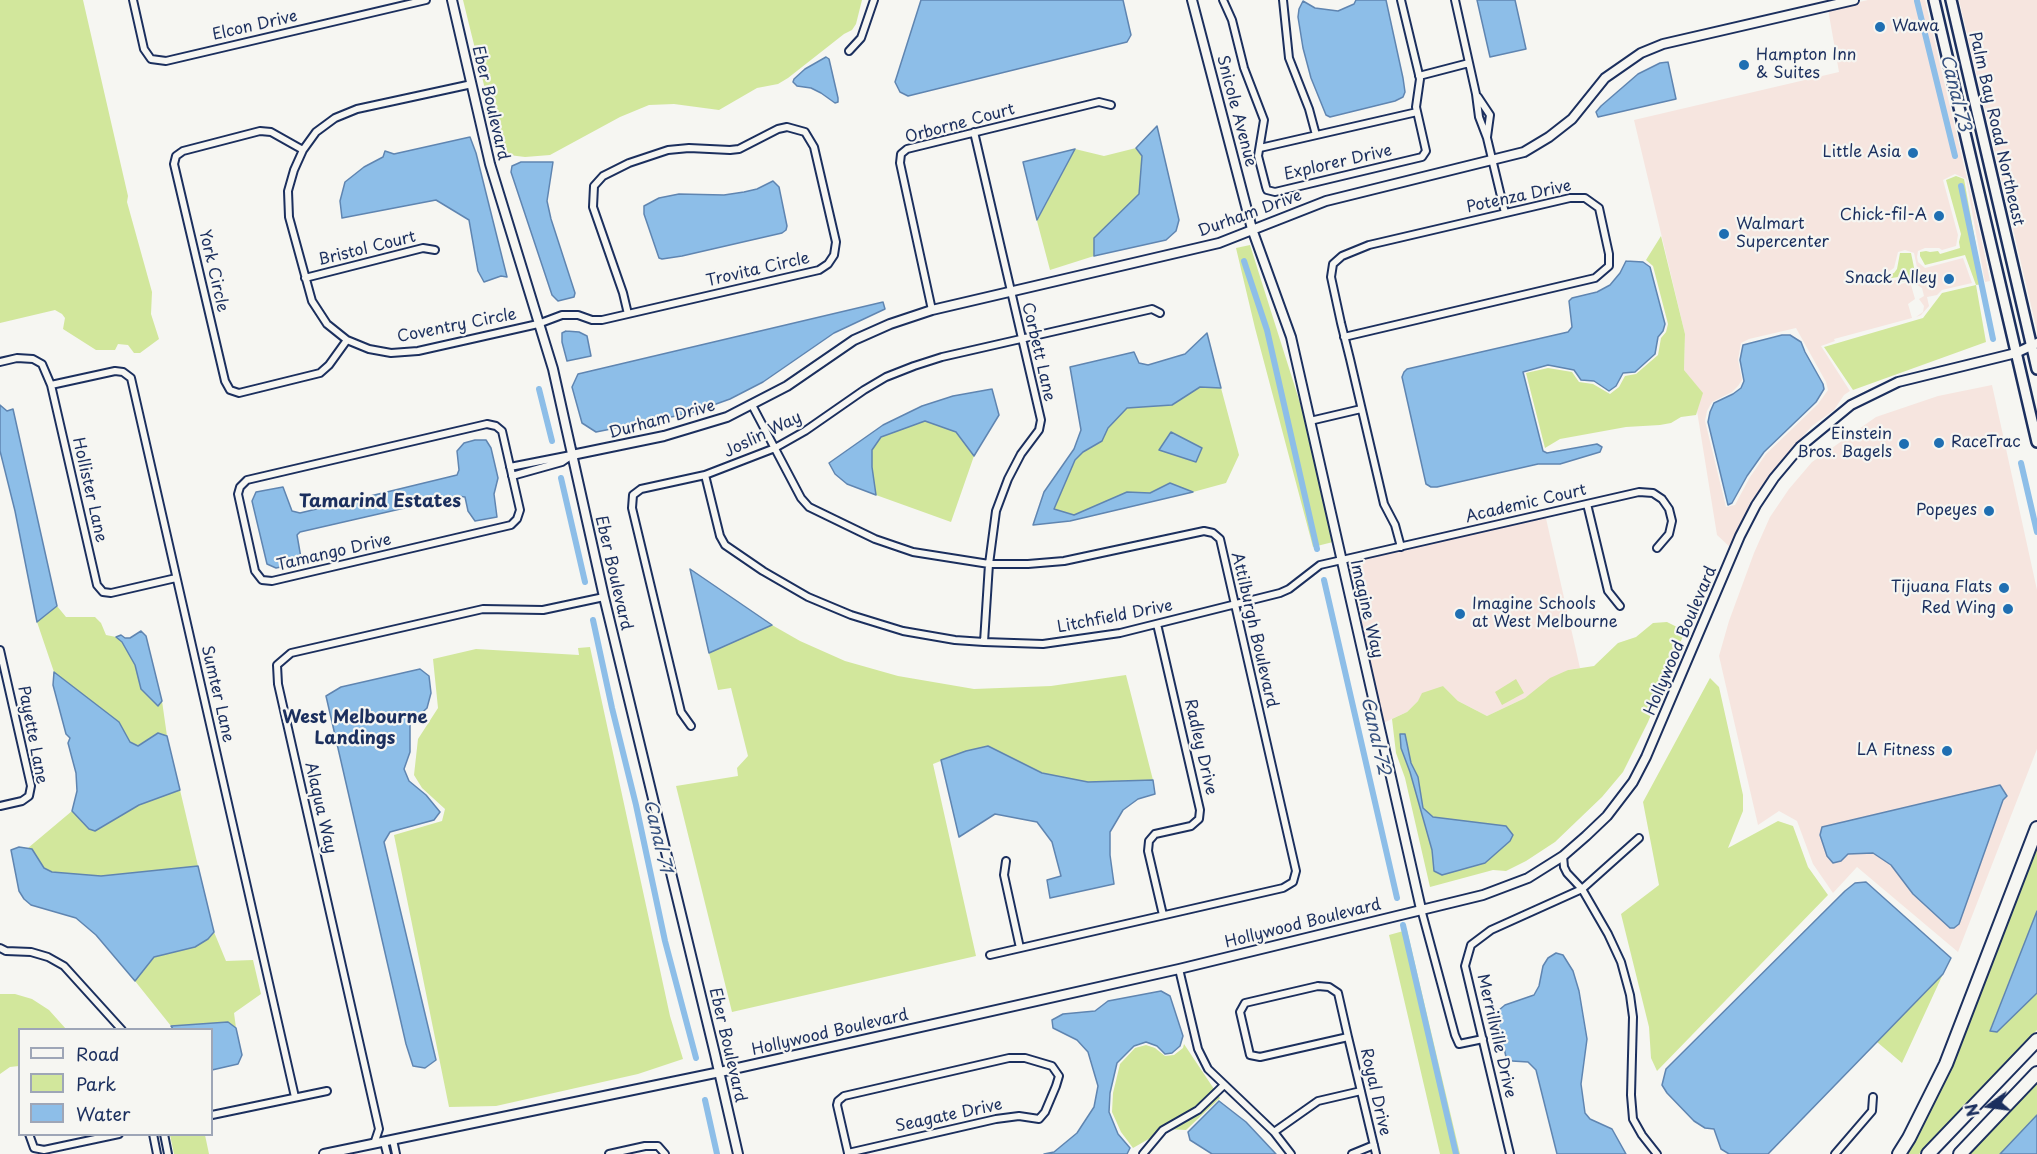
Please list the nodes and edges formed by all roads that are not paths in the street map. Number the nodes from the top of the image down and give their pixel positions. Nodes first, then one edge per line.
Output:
1 (133, 0) edge
2 (426, 0) edge
3 (452, 0) edge
4 (874, 0) edge
5 (1192, 0) edge
6 (1233, 0) edge
7 (1283, 0) edge
8 (1401, 0) edge
9 (1455, 0) edge
10 (1854, 0) edge
11 (1934, 0) edge
12 (1952, 0) edge
13 (1224, 2) edge
14 (849, 51) dead end
15 (1469, 63) junction
16 (1419, 76) junction
17 (472, 84) junction
18 (1476, 94) junction
19 (1111, 105) dead end
20 (1417, 112) junction
21 (974, 132) junction
22 (1316, 135) junction
23 (1487, 138) junction
24 (1260, 148) junction
25 (303, 150) junction
26 (1970, 151) junction
27 (1492, 159) junction
28 (1988, 165) junction
29 (1974, 168) junction
30 (1994, 188) junction
31 (1504, 213) junction
32 (1252, 229) junction
33 (435, 250) dead end
34 (305, 278) junction
35 (1010, 292) junction
36 (932, 310) junction
37 (1160, 313) dead end
38 (628, 314) junction
39 (538, 324) junction
40 (1344, 337) junction
41 (1021, 339) junction
42 (347, 340) junction
43 (2035, 348) edge
44 (2016, 353) junction
45 (0, 362) edge
46 (2037, 369) edge
47 (51, 385) junction
48 (752, 405) junction
49 (1361, 409) junction
50 (1310, 421) junction
51 (2037, 442) edge
52 (775, 448) junction
53 (572, 455) junction
54 (510, 467) junction
55 (705, 475) junction
56 (512, 476) junction
57 (1587, 504) junction
58 (1401, 547) junction
59 (1657, 548) dead end
60 (1340, 560) junction
61 (988, 564) junction
62 (176, 578) junction
63 (604, 597) junction
64 (1235, 604) junction
65 (1620, 606) dead end
66 (1157, 624) junction
67 (984, 642) junction
68 (0, 650) edge
69 (691, 726) dead end
70 (0, 806) edge
71 (2037, 828) edge
72 (1639, 838) dead end
73 (1563, 856) junction
74 (1006, 861) dead end
75 (1582, 889) junction
76 (1421, 909) junction
77 (1163, 915) junction
78 (0, 948) edge
79 (1020, 948) junction
80 (990, 955) dead end
81 (1179, 969) junction
82 (121, 1028) edge
83 (1348, 1037) junction
84 (1483, 1039) junction
85 (2037, 1040) edge
86 (720, 1072) junction
87 (2037, 1073) edge
88 (1224, 1085) junction
89 (327, 1091) dead end
90 (1361, 1091) junction
91 (295, 1097) junction
92 (1873, 1097) dead end
93 (213, 1115) edge
94 (1274, 1132) junction
95 (30, 1136) edge
96 (110, 1136) edge
97 (153, 1136) edge
98 (164, 1136) edge
99 (393, 1140) junction
100 (384, 1142) junction
101 (374, 1144) junction
102 (1374, 1145) junction
103 (848, 1153) edge
104 (1145, 1153) edge
105 (157, 1154) edge
106 (168, 1154) edge
107 (324, 1154) edge
108 (387, 1154) edge
109 (396, 1154) edge
110 (609, 1154) edge
111 (665, 1154) edge
112 (738, 1154) edge
113 (1291, 1154) edge
114 (1352, 1154) edge
115 (1376, 1154) edge
116 (1510, 1154) edge
117 (1657, 1154) edge
118 (1835, 1154) edge
119 (1899, 1154) edge
120 (1928, 1154) edge
121 (1960, 1154) edge

1 - 2 street, Elcon Drive
3 - 17 street, Eber Boulevard
4 - 14 street
5 - 32 street, Snicole Avenue
6 - 13 street
7 - 22 street, Explorer Drive
8 - 16 street, Explorer Drive
9 - 15 street
10 - 27 street, Durham Drive
11 - 26 main road, Palm Bay Road Northeast
12 - 28 main road, Palm Bay Road Northeast
13 - 24 street, Explorer Drive
15 - 16 street
15 - 18 street
16 - 20 street, Explorer Drive
17 - 25 street, Coventry Circle
17 - 39 street, Eber Boulevard
18 - 23 street
18 - 23 street
19 - 21 street, Orborne Court
20 - 22 street, Explorer Drive
20 - 24 street, Explorer Drive
21 - 35 street, Corbett Lane
21 - 36 street, Orborne Court
22 - 24 street
23 - 27 street
25 - 34 street, Coventry Circle
25 - 42 street, York Circle
26 - 28 main road
26 - 29 main road, Palm Bay Road Northeast
27 - 31 street
27 - 32 street, Durham Drive
28 - 30 main road, Palm Bay Road Northeast
29 - 30 main road
29 - 44 main road, Palm Bay Road Northeast
30 - 43 main road, Palm Bay Road Northeast
31 - 40 street, Potenza Drive
31 - 40 street, Potenza Drive
32 - 35 street, Durham Drive
32 - 50 street, Imagine Way
33 - 34 street, Bristol Court
34 - 42 street, Coventry Circle
35 - 36 street, Durham Drive
35 - 41 street, Corbett Lane
36 - 48 street, Durham Drive
37 - 41 street, Joslin Way
38 - 38 street, Trovita Circle
38 - 39 street, Trovita Circle
39 - 42 street, Coventry Circle
39 - 53 street, Eber Boulevard
40 - 49 street, Potenza Drive
41 - 52 street, Joslin Way
41 - 61 street, Corbett Lane
43 - 44 street, Hollywood Boulevard
43 - 46 main road, Palm Bay Road Northeast
44 - 51 main road, Palm Bay Road Northeast
44 - 73 street, Hollywood Boulevard
45 - 47 street, Hollister Lane
47 - 62 street, Sumter Lane
47 - 62 street, Hollister Lane
48 - 52 street, Attilburgh Boulevard
48 - 53 street, Durham Drive
49 - 50 street
49 - 58 street, Potenza Drive
50 - 60 street, Imagine Way
52 - 55 street, Joslin Way
52 - 61 street, Attilburgh Boulevard
53 - 54 street
53 - 56 street
53 - 63 street, Eber Boulevard
54 - 56 street, Tamango Drive
54 - 56 street, Tamango Drive
55 - 67 street, Litchfield Drive
55 - 69 street, Joslin Way
57 - 58 street, Academic Court
57 - 59 street, Academic Court
57 - 65 street
58 - 60 street, Academic Court
60 - 64 street, Litchfield Drive
60 - 76 street, Imagine Way
61 - 64 street, Attilburgh Boulevard
61 - 67 street, Corbett Lane
62 - 91 street, Sumter Lane
63 - 86 street, Eber Boulevard
63 - 101 street, Alaqua Way
64 - 66 street, Litchfield Drive
64 - 77 street, Attilburgh Boulevard
66 - 67 street, Litchfield Drive
66 - 77 street, Radley Drive
68 - 70 street, Payette Lane
71 - 119 highway
72 - 75 street, Merrillville Drive
73 - 75 street
73 - 76 street, Hollywood Boulevard
74 - 79 street
75 - 84 street, Merrillville Drive
75 - 117 street
76 - 81 street, Hollywood Boulevard
76 - 84 street, Imagine Way
77 - 79 street, Attilburgh Boulevard
78 - 82 street
79 - 80 street, Attilburgh Boulevard
81 - 86 street, Hollywood Boulevard
81 - 88 street
83 - 83 street, Royal Drive
83 - 90 street, Royal Drive
84 - 116 street, Merrillville Drive
85 - 120 highway
86 - 99 street, Hollywood Boulevard
86 - 112 street, Eber Boulevard
87 - 121 highway
88 - 94 street
88 - 104 street
89 - 91 street
90 - 94 street
90 - 102 street, Royal Drive
91 - 93 street
92 - 118 street
94 - 113 street
95 - 96 street
97 - 105 street
98 - 106 street
99 - 100 street, Hollywood Boulevard
99 - 109 street
100 - 101 street, Hollywood Boulevard
100 - 108 street
101 - 107 street, Hollywood Boulevard
102 - 114 street
102 - 115 street, Royal Drive
103 - 103 street, Seagate Drive
110 - 111 street

